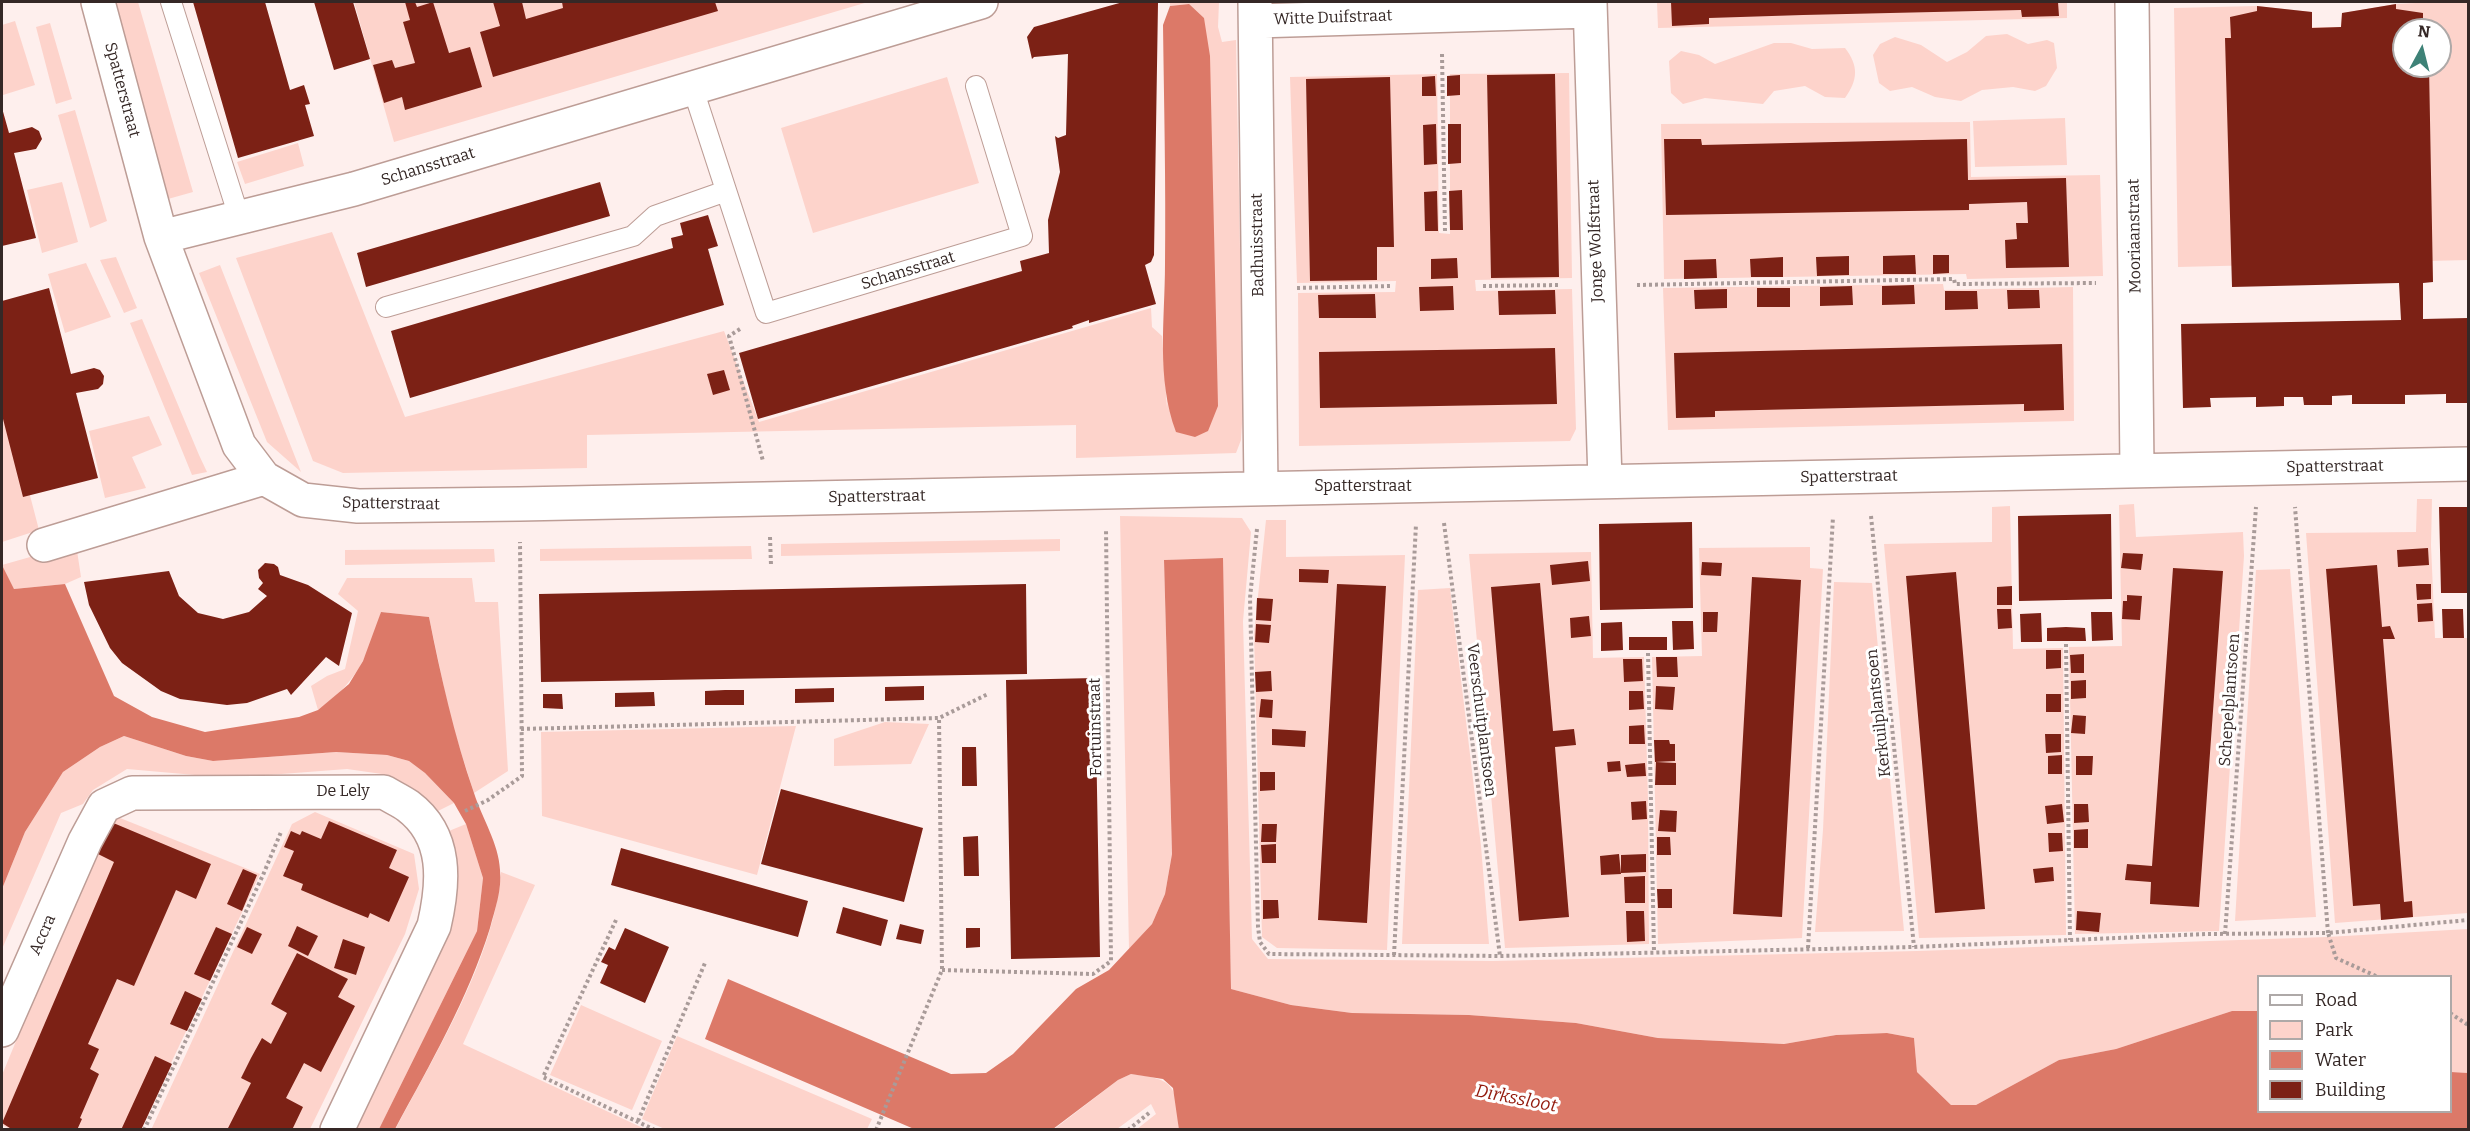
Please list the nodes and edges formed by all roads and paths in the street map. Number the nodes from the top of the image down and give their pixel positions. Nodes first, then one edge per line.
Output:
1 (98, 2) edge
2 (171, 2) edge
3 (981, 2) edge
4 (2132, 2) edge
5 (1590, 6) edge
6 (1256, 11) edge
7 (1442, 15) junction
8 (976, 86) dead end
9 (693, 89) junction
10 (726, 190) junction
11 (239, 217) junction
12 (1445, 231) dead end
13 (161, 237) junction
14 (2136, 283) junction
15 (1598, 285) junction
16 (1390, 286) dead end
17 (1483, 286) dead end
18 (1259, 289) junction
19 (386, 307) dead end
20 (766, 313) junction
21 (2469, 464) edge
22 (2292, 468) junction
23 (2259, 469) junction
24 (2138, 470) junction
25 (1851, 477) junction
26 (264, 478) junction
27 (1605, 481) junction
28 (1429, 486) junction
29 (1261, 488) junction
30 (1105, 493) junction
31 (769, 500) junction
32 (520, 504) junction
33 (44, 545) dead end
34 (771, 566) dead end
35 (2066, 644) dead end
36 (1648, 654) dead end
37 (988, 694) dead end
38 (939, 718) junction
39 (521, 729) junction
40 (297, 792) junction
41 (458, 814) dead end
42 (85, 841) joint
43 (616, 920) dead end
44 (2469, 920) edge
45 (2328, 933) junction
46 (2225, 934) junction
47 (2070, 940) junction
48 (1914, 947) junction
49 (1808, 948) junction
50 (1654, 952) junction
51 (1394, 955) junction
52 (1500, 956) junction
53 (705, 963) dead end
54 (942, 970) junction
55 (2374, 975) edge
56 (2452, 1014) edge
57 (2469, 1025) edge
58 (2, 1030) edge
59 (1149, 1113) dead end
60 (638, 1121) junction
61 (877, 1129) edge
62 (144, 1130) edge
63 (337, 1130) edge
64 (655, 1130) edge
65 (1128, 1130) edge

1 - 13 street, Spatterstraat
2 - 11 lane
3 - 9 street, Schansstraat
4 - 14 street, Mooriaanstraat
5 - 7 street, Witte Duifstraat
5 - 15 street, Jonge Wolfstraat
6 - 7 street, Witte Duifstraat
6 - 18 street, Badhuisstraat
7 - 12 path
8 - 20 lane, Schansstraat
9 - 10 lane
9 - 11 street, Schansstraat
10 - 19 lane
10 - 20 lane
11 - 13 street, Schansstraat
13 - 26 street, Spatterstraat
14 - 15 path
14 - 24 street, Mooriaanstraat
15 - 17 path
15 - 27 street, Jonge Wolfstraat
16 - 18 path
18 - 29 street, Badhuisstraat
20 - 31 path
21 - 22 street, Spatterstraat
22 - 23 street, Spatterstraat
22 - 45 path
23 - 24 street, Spatterstraat
23 - 46 path, Schepelplantsoen
24 - 25 street, Spatterstraat
25 - 27 street, Spatterstraat
25 - 48 path, Kerkuilplantsoen
25 - 49 path
26 - 32 street, Spatterstraat
26 - 33 street
27 - 28 street, Spatterstraat
28 - 29 street, Spatterstraat
28 - 51 path
28 - 52 path, Veerschuitplantsoen
29 - 30 street, Spatterstraat
29 - 51 path
30 - 31 street, Spatterstraat
30 - 54 path, Fortuinstraat
31 - 32 street, Spatterstraat
31 - 34 path
32 - 39 path
35 - 47 path
36 - 50 path
37 - 38 path
38 - 39 path
38 - 54 path
39 - 41 path
40 - 42 street, De Lely
40 - 62 path
40 - 63 street, De Lely
42 - 58 street, Accra
43 - 60 path
44 - 45 path
45 - 46 path
45 - 55 path
46 - 47 path
47 - 48 path
48 - 49 path
49 - 50 path
50 - 52 path
51 - 52 path
53 - 60 path
54 - 61 path
56 - 57 path
59 - 65 path
60 - 64 path

